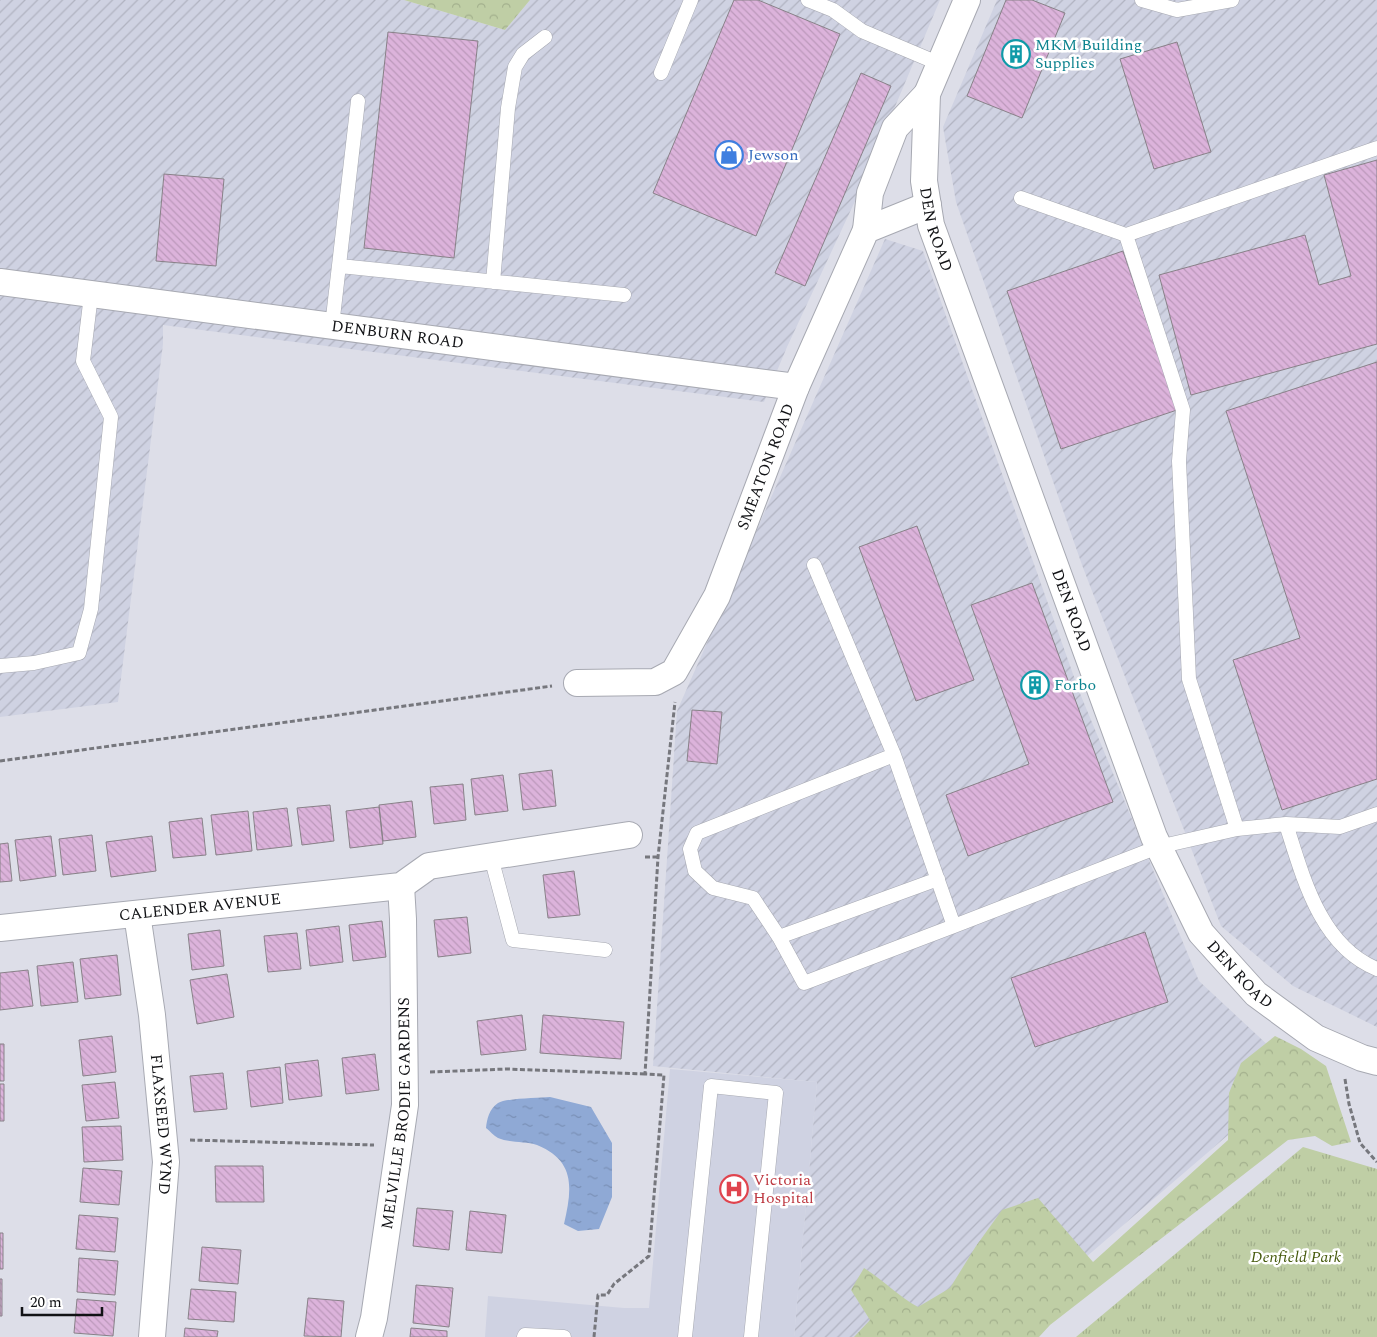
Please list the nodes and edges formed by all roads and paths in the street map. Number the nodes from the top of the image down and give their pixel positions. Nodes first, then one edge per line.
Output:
1 (691, 0) edge
2 (808, 0) edge
3 (967, 0) edge
4 (1142, 0) edge
5 (1232, 0) edge
6 (545, 37) dead end
7 (940, 64) junction
8 (661, 73) dead end
9 (928, 94) junction
10 (358, 101) dead end
11 (1377, 148) edge
12 (1021, 198) dead end
13 (928, 205) junction
14 (866, 230) junction
15 (1126, 235) junction
16 (340, 266) junction
17 (0, 282) edge
18 (493, 282) junction
19 (91, 295) junction
20 (624, 295) dead end
21 (332, 326) junction
22 (796, 387) junction
23 (814, 565) dead end
24 (0, 666) edge
25 (674, 672) junction
26 (577, 683) joint
27 (894, 755) junction
28 (0, 761) edge
29 (1377, 814) edge
30 (1286, 824) junction
31 (1237, 829) junction
32 (629, 835) dead end
33 (1158, 847) junction
34 (491, 856) junction
35 (938, 879) junction
36 (401, 886) junction
37 (137, 914) junction
38 (954, 926) junction
39 (0, 928) edge
40 (779, 936) junction
41 (605, 950) dead end
42 (1377, 969) edge
43 (1346, 1051) junction
44 (1377, 1062) edge
45 (405, 1073) junction
46 (645, 1074) junction
47 (164, 1139) junction
48 (399, 1146) junction
49 (1377, 1162) edge
50 (152, 1337) edge
51 (369, 1337) edge
52 (524, 1337) edge
53 (564, 1337) edge
54 (594, 1337) edge
55 (685, 1337) edge
56 (751, 1337) edge

1 - 8 lane
2 - 7 lane
3 - 7 street
4 - 5 lane
6 - 18 lane
7 - 9 street
9 - 13 street, DEN ROAD
9 - 14 street, SMEATON ROAD
10 - 16 lane
11 - 15 lane
12 - 15 lane
13 - 14 street
13 - 33 street, DEN ROAD
14 - 22 street, SMEATON ROAD
15 - 31 lane
16 - 18 lane
16 - 21 lane
17 - 19 street, DENBURN ROAD
18 - 20 lane
19 - 21 street, DENBURN ROAD
19 - 24 lane
21 - 22 street, DENBURN ROAD
22 - 25 street, SMEATON ROAD
23 - 27 lane
25 - 26 street
25 - 46 path
26 - 28 path
27 - 35 lane
27 - 40 lane
29 - 30 lane
30 - 31 lane
30 - 42 lane
31 - 33 lane
32 - 34 street
33 - 38 lane
33 - 43 street, DEN ROAD
34 - 36 street
34 - 41 lane
35 - 38 lane
35 - 40 lane
36 - 37 street, CALENDER AVENUE
36 - 45 street, MELVILLE BRODIE GARDENS
37 - 39 street, CALENDER AVENUE
37 - 47 street, FLAXSEED WYND
38 - 40 lane
43 - 44 street, DEN ROAD
43 - 49 path
45 - 46 path
45 - 48 street, MELVILLE BRODIE GARDENS
46 - 54 path
47 - 48 path
47 - 50 street, FLAXSEED WYND
48 - 51 street, MELVILLE BRODIE GARDENS
52 - 53 lane
55 - 56 lane

